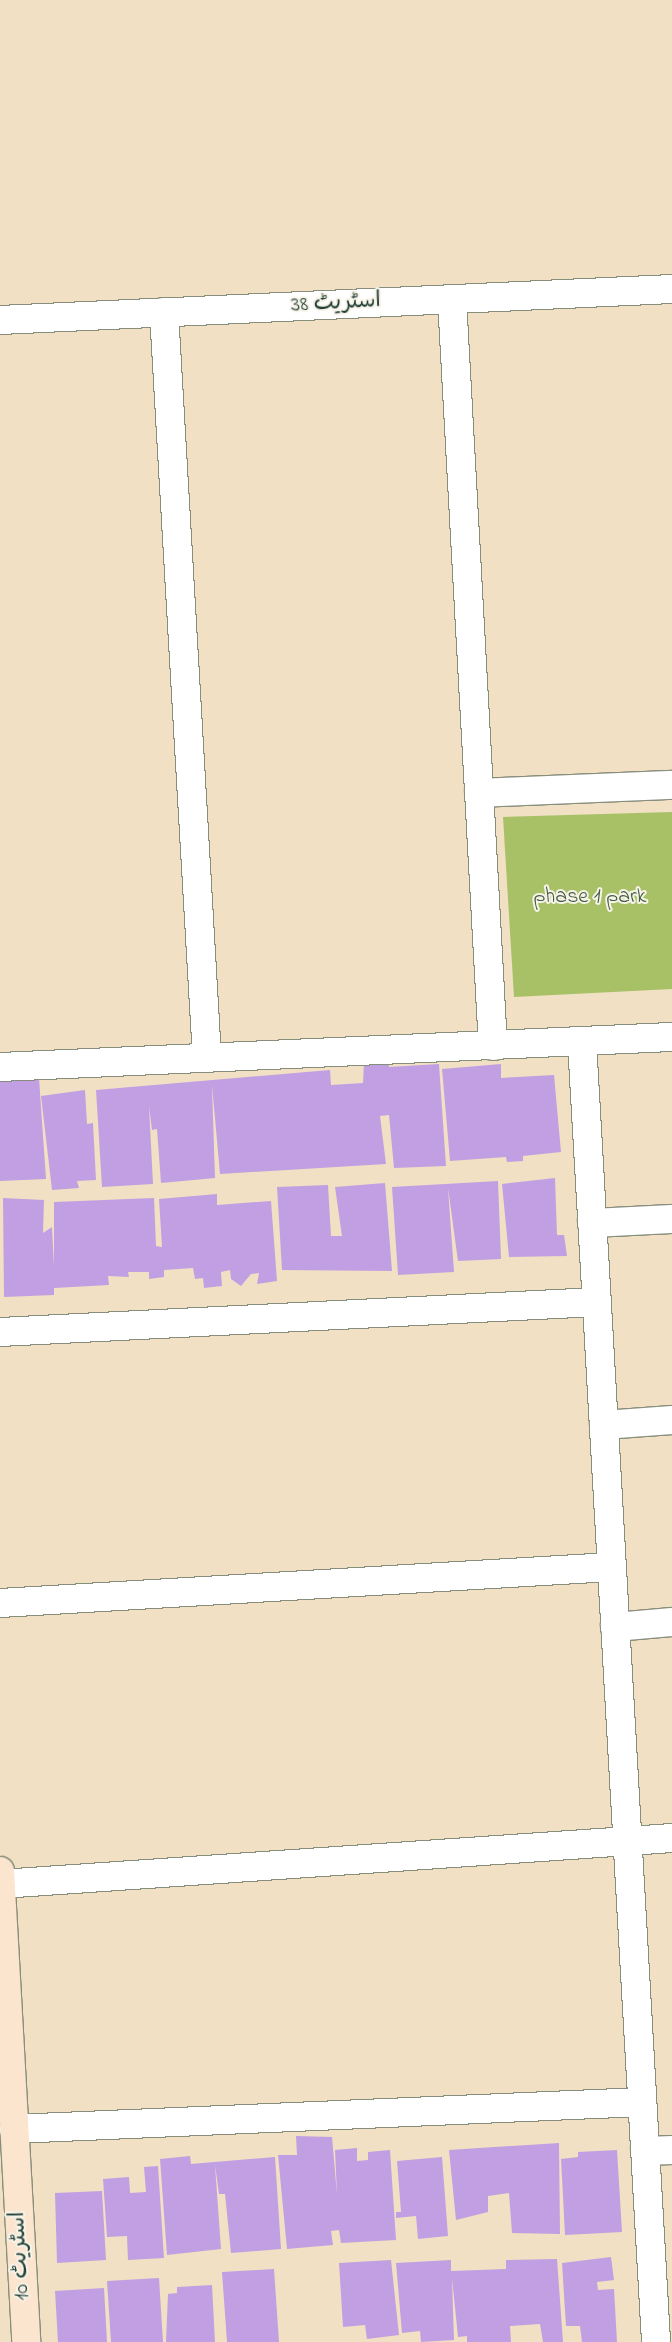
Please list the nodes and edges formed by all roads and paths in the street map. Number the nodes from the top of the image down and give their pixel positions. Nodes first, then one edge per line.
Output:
1 (672, 289) edge
2 (452, 299) junction
3 (164, 312) junction
4 (0, 320) edge
5 (672, 785) edge
6 (479, 793) junction
7 (672, 1037) edge
8 (582, 1042) junction
9 (493, 1046) junction
10 (207, 1058) junction
11 (0, 1067) edge
12 (672, 1219) edge
13 (592, 1223) junction
14 (597, 1302) junction
15 (0, 1332) edge
16 (672, 1420) edge
17 (604, 1425) junction
18 (612, 1567) junction
19 (0, 1603) edge
20 (672, 1622) edge
21 (615, 1627) junction
22 (672, 1838) edge
23 (628, 1842) junction
24 (0, 1878) edge
25 (642, 2102) junction
26 (14, 2129) junction
27 (672, 2150) edge
28 (645, 2151) junction
29 (9, 2189) edge
30 (26, 2342) edge
31 (656, 2342) edge

1 - 2 street, اسٹریٹ 38
2 - 3 street, اسٹریٹ 38
2 - 6 street
3 - 4 street, اسٹریٹ 38
3 - 10 street
5 - 6 street
6 - 9 street
7 - 8 street
8 - 9 street
8 - 13 street
9 - 10 street
10 - 11 street
12 - 13 street
13 - 14 street
14 - 15 street
14 - 17 street
16 - 17 street
17 - 18 street
18 - 19 street
18 - 21 street
20 - 21 street
21 - 23 street
22 - 23 street
23 - 24 street
23 - 25 street
24 - 26 street, اسٹریٹ 10
25 - 26 street
25 - 28 street
26 - 29 street, اسٹریٹ 10
27 - 28 street
28 - 31 street
29 - 30 street, اسٹریٹ 10

